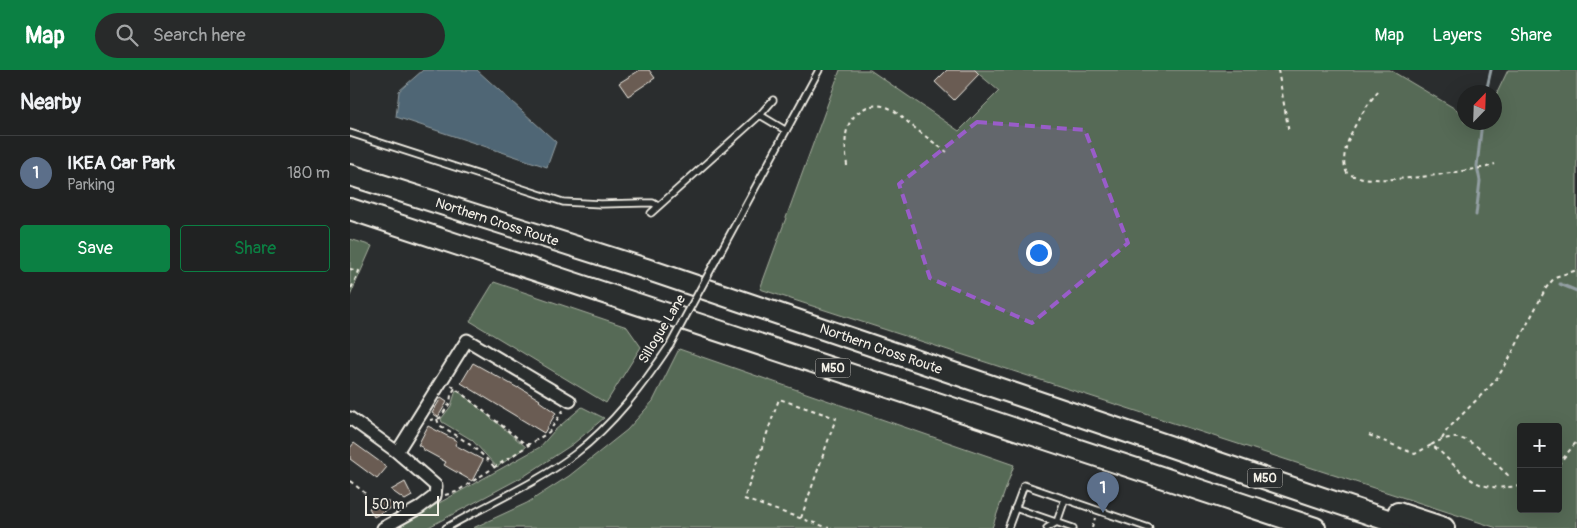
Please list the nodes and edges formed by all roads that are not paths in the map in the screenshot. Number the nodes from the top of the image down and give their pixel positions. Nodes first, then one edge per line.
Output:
1 (819, 70) edge
2 (773, 100) dead end
3 (760, 115) junction
4 (785, 130) junction
5 (350, 133) edge
6 (350, 175) edge
7 (658, 206) junction
8 (350, 209) edge
9 (651, 213) dead end
10 (570, 400) road end
11 (350, 418) edge
12 (1118, 428) junction
13 (397, 452) junction
14 (1065, 499) junction
15 (1015, 508) junction
16 (1058, 525) edge
17 (383, 528) edge
18 (446, 528) edge
19 (1008, 528) edge
20 (1047, 528) edge
21 (1073, 528) edge
22 (1148, 528) edge
23 (1315, 528) edge
24 (1411, 528) edge
25 (1444, 528) edge

1 - 4 lane, Sillogue Lane
2 - 3 lane
3 - 4 lane
3 - 7 lane
4 - 18 lane, Sillogue Lane, bridge
5 - 7 lane
6 - 12 highway, Northern Cross Route / M50
7 - 9 lane
8 - 23 highway, M50
10 - 13 street
11 - 13 street
12 - 24 highway, Northern Cross Route / M50
12 - 25 highway
13 - 17 street
14 - 15 lane
14 - 16 lane
14 - 22 lane
15 - 16 lane
15 - 19 lane
16 - 20 lane
16 - 21 lane

